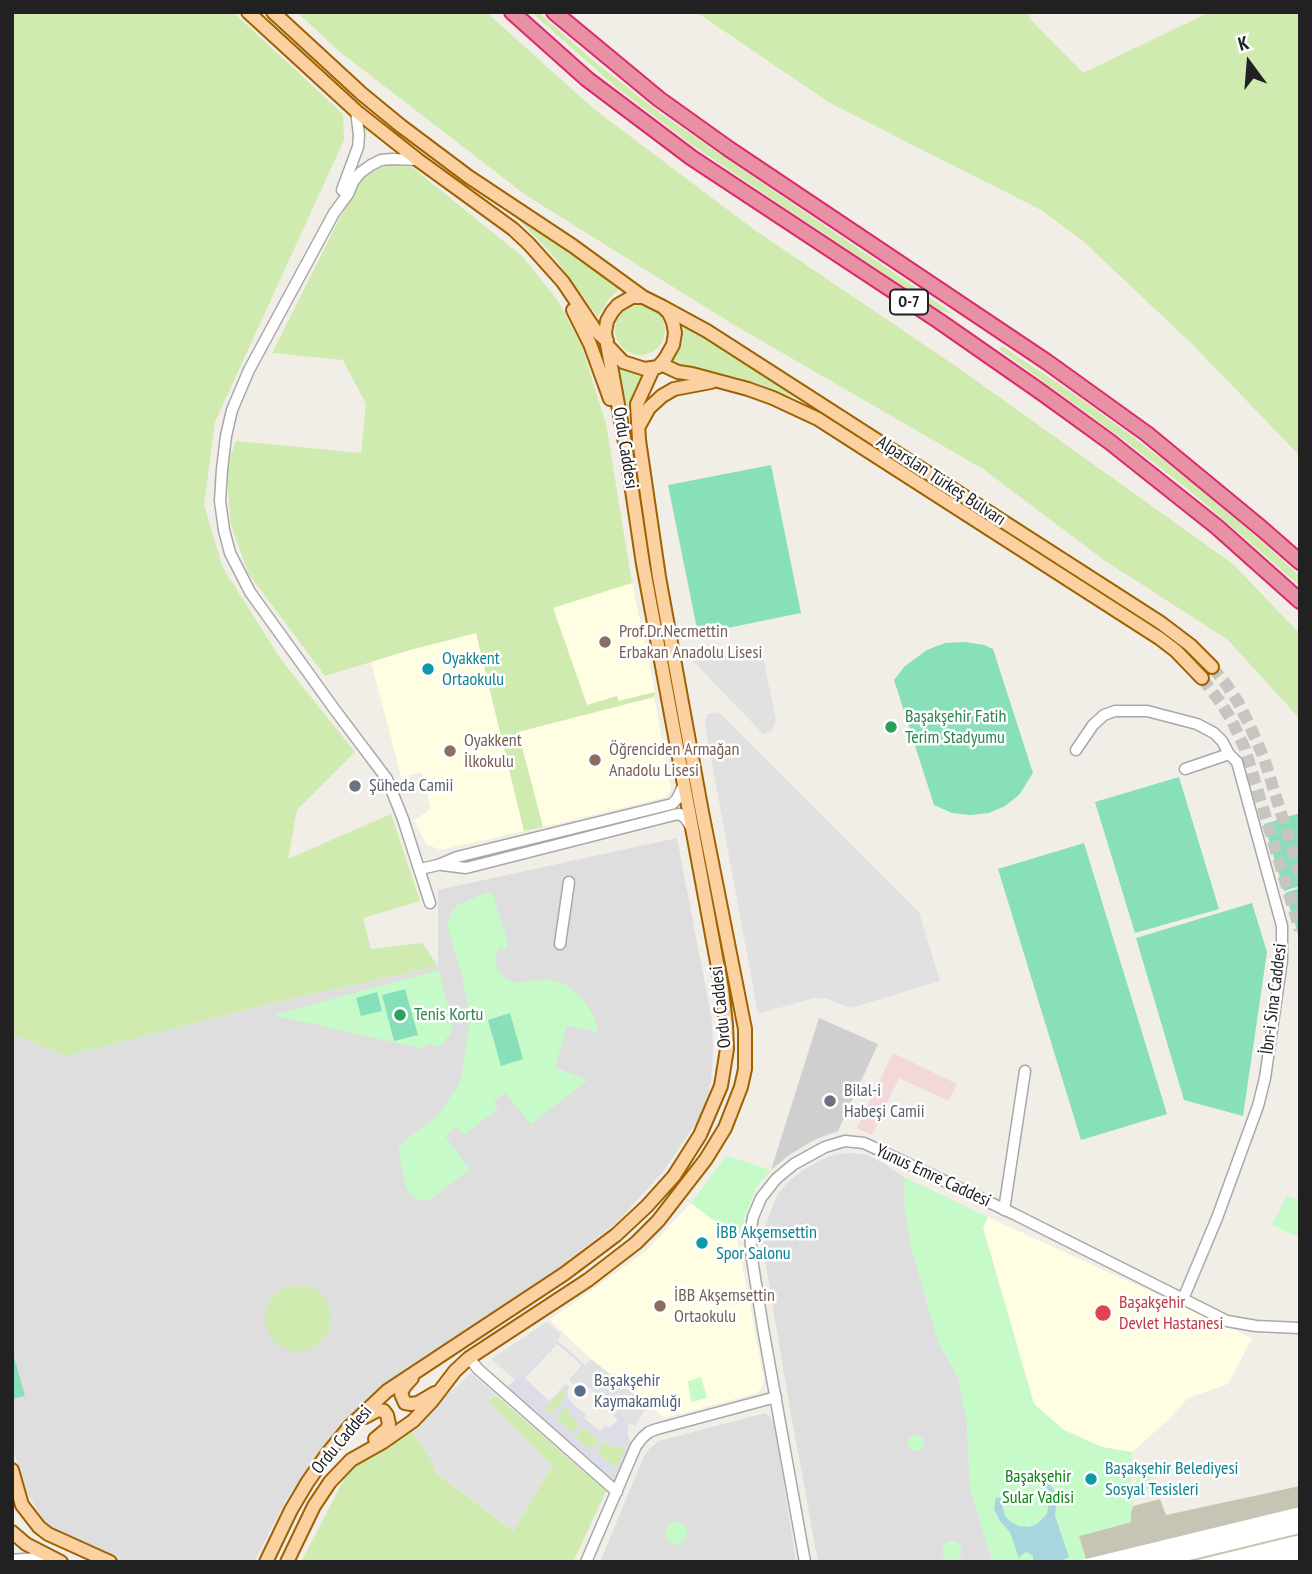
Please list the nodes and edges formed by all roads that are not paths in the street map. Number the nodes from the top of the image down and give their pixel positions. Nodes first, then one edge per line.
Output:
1 (248, 12) edge
2 (273, 12) edge
3 (512, 12) edge
4 (554, 12) edge
5 (356, 111) junction
6 (418, 160) junction
7 (334, 214) junction
8 (550, 267) junction
9 (653, 302) junction
10 (608, 344) junction
11 (657, 367) junction
12 (718, 381) junction
13 (638, 428) junction
14 (625, 443) junction
15 (1300, 562) edge
16 (1300, 601) edge
17 (1212, 667) tunnel mouth
18 (1202, 678) tunnel mouth
19 (1076, 750) dead end
20 (1229, 754) junction
21 (1185, 769) dead end
22 (685, 782) junction
23 (693, 830) junction
24 (438, 864) junction
25 (420, 869) junction
26 (569, 882) dead end
27 (430, 903) dead end
28 (560, 944) dead end
29 (1025, 1071) dead end
30 (1004, 1210) junction
31 (1183, 1299) junction
32 (1300, 1328) edge
33 (469, 1358) junction
34 (430, 1361) junction
35 (438, 1391) junction
36 (776, 1397) junction
37 (350, 1426) junction
38 (351, 1460) junction
39 (12, 1470) edge
40 (617, 1492) junction
41 (12, 1532) edge
42 (12, 1560) edge
43 (59, 1561) edge
44 (110, 1562) edge
45 (266, 1562) edge
46 (287, 1562) edge
47 (586, 1562) edge
48 (805, 1562) edge

1 - 5 main road
2 - 9 main road
3 - 16 highway, O-7
4 - 15 highway, O-7
5 - 6 main road
5 - 7 street
6 - 7 street
6 - 8 main road
7 - 25 street
8 - 10 main road
8 - 14 main road
9 - 10 main road, Ordu Caddesi
9 - 11 main road
9 - 17 main road, Alparslan Türkeş Bulvarı
10 - 11 main road
10 - 14 main road, Ordu Caddesi
11 - 12 main road, Alparslan Türkeş Bulvarı
11 - 13 main road, Ordu Caddesi
12 - 13 main road
12 - 18 main road, Alparslan Türkeş Bulvarı
13 - 33 main road, Ordu Caddesi
14 - 22 main road, Ordu Caddesi
19 - 20 street, İbn-i Sina Caddesi
20 - 21 street
20 - 31 street, İbn-i Sina Caddesi
22 - 23 main road, Ordu Caddesi
22 - 24 street
23 - 24 street
23 - 34 main road, Ordu Caddesi
24 - 25 street
25 - 27 street
26 - 28 street
29 - 30 street
30 - 31 street, Yunus Emre Caddesi
30 - 36 street, Yunus Emre Caddesi
31 - 32 street, Yunus Emre Caddesi
33 - 35 main road, Ordu Caddesi
33 - 40 street
34 - 35 main road
34 - 37 main road, Ordu Caddesi
35 - 38 main road, Ordu Caddesi
36 - 40 street
36 - 48 street, Yunus Emre Caddesi
37 - 38 main road
37 - 45 main road, Ordu Caddesi
38 - 46 main road, Ordu Caddesi
39 - 44 main road
40 - 47 street
41 - 43 main road
42 - 43 street

